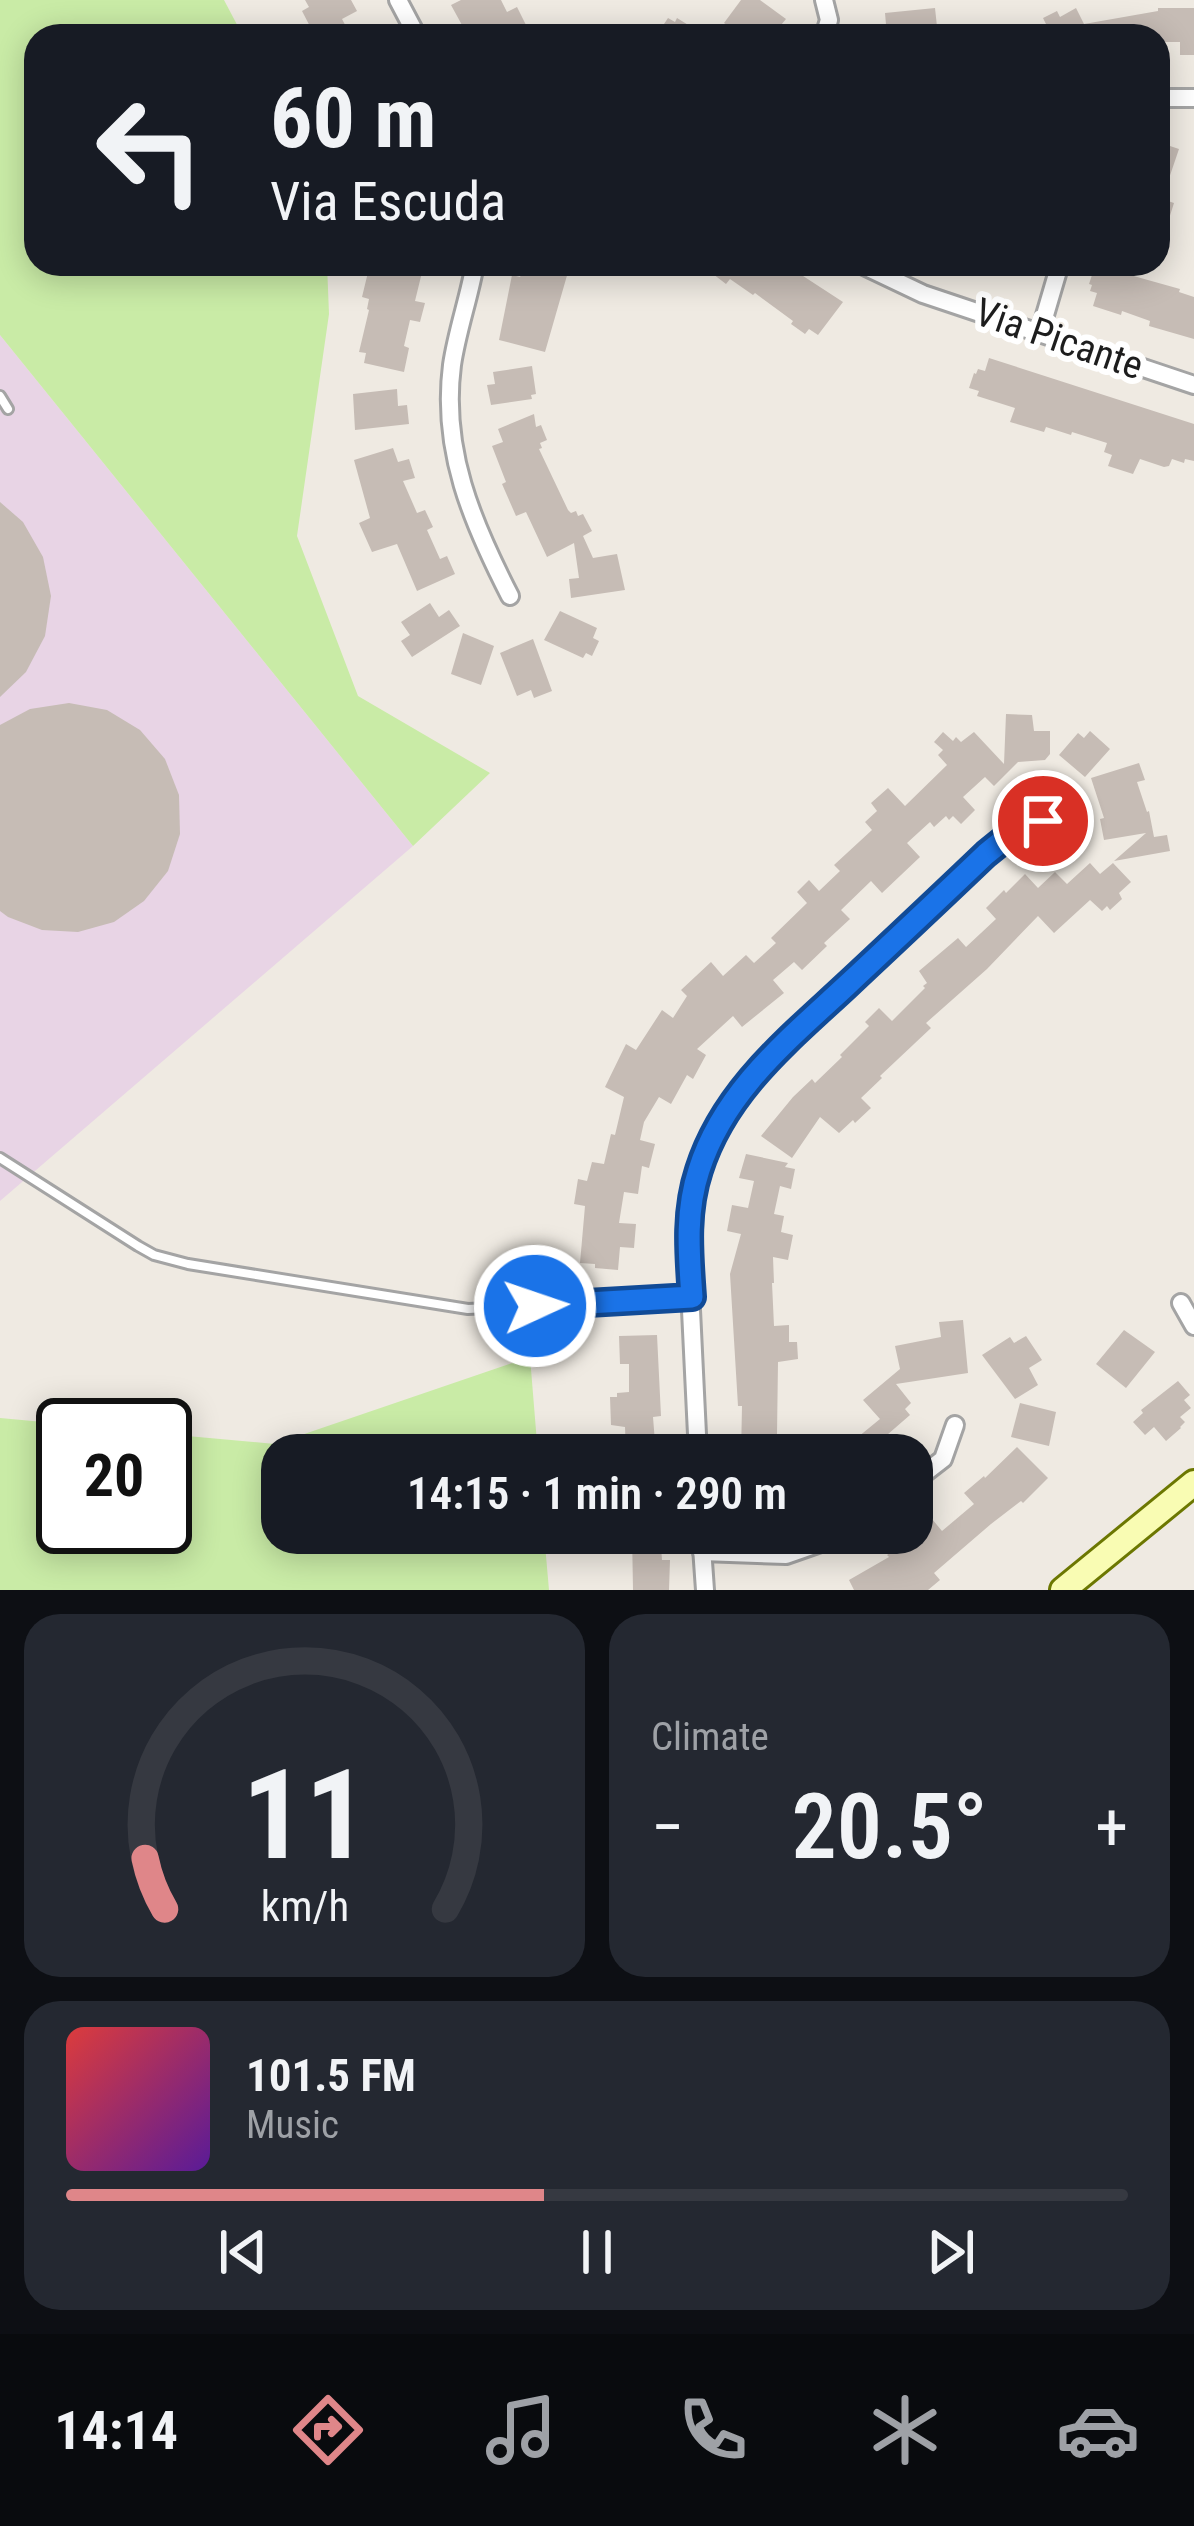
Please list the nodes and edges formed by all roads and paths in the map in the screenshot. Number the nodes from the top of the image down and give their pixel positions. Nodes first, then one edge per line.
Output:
1 (472, 276) edge
2 (885, 276) edge
3 (1056, 276) edge
4 (1040, 332) junction
5 (1194, 385) edge
6 (0, 396) edge
7 (8, 409) dead end
8 (510, 596) dead end
9 (1043, 821) dead end
10 (0, 1158) edge
11 (692, 1297) junction
12 (1180, 1303) dead end
13 (1194, 1326) edge
14 (955, 1425) dead end
15 (697, 1434) edge
16 (933, 1467) edge
17 (1194, 1483) edge
18 (703, 1554) edge
19 (705, 1590) edge
20 (1063, 1590) edge

1 - 8 street
2 - 4 street, Via Picante
3 - 4 street
4 - 5 street, Via Picante
6 - 7 lane
9 - 11 street
10 - 11 lane
11 - 15 street
12 - 13 street
14 - 16 street
17 - 20 main road
18 - 19 street

